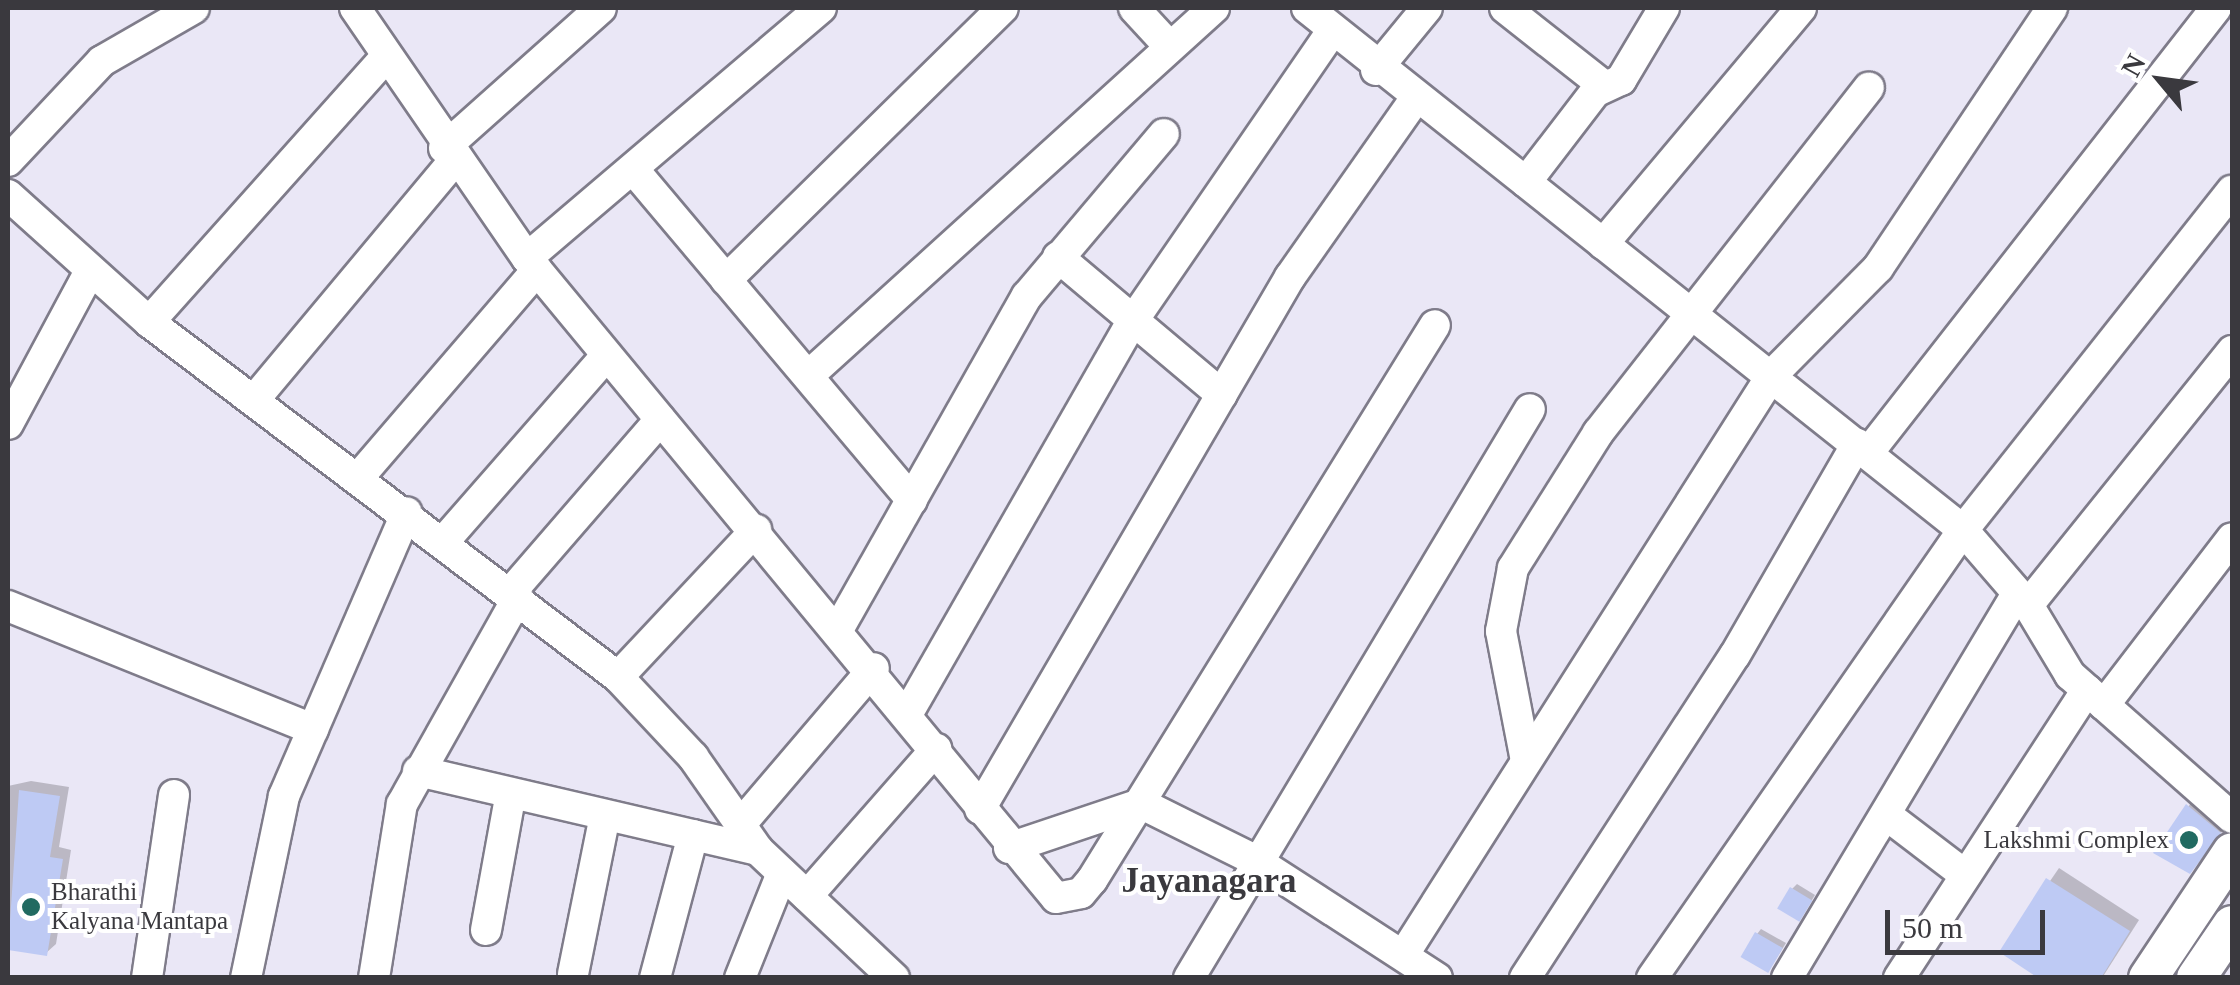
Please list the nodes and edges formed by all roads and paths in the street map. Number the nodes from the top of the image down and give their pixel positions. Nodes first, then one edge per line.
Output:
1 (194, 8) edge
2 (601, 8) edge
3 (821, 8) edge
4 (1003, 8) edge
5 (1134, 8) edge
6 (1214, 8) edge
7 (1307, 8) edge
8 (1426, 8) edge
9 (1505, 8) edge
10 (1664, 8) edge
11 (1802, 8) edge
12 (2052, 8) edge
13 (2216, 8) edge
14 (363, 11) edge
15 (1332, 31) junction
16 (1170, 47) junction
17 (385, 58) junction
18 (1376, 70) junction
19 (1602, 85) junction
20 (1869, 87) dead end
21 (1415, 99) junction
22 (1164, 134) dead end
23 (448, 155) junction
24 (8, 161) edge
25 (633, 168) junction
26 (1526, 182) junction
27 (2232, 191) edge
28 (8, 195) edge
29 (1603, 244) junction
30 (1058, 257) junction
31 (532, 264) junction
32 (90, 270) junction
33 (726, 280) junction
34 (1692, 315) junction
35 (149, 322) junction
36 (1436, 325) dead end
37 (1130, 326) junction
38 (2232, 351) edge
39 (606, 356) junction
40 (1772, 375) junction
41 (808, 376) junction
42 (1222, 395) junction
43 (254, 400) junction
44 (1530, 409) dead end
45 (660, 420) junction
46 (8, 424) edge
47 (1862, 449) junction
48 (359, 477) junction
49 (912, 500) junction
50 (407, 512) junction
51 (756, 530) junction
52 (1963, 530) junction
53 (2232, 538) edge
54 (444, 540) junction
55 (515, 594) junction
56 (2022, 599) junction
57 (8, 606) edge
58 (840, 626) junction
59 (874, 668) junction
60 (618, 677) junction
61 (2095, 698) junction
62 (909, 711) junction
63 (313, 729) junction
64 (936, 749) junction
65 (1526, 761) junction
66 (418, 771) junction
67 (511, 793) junction
68 (174, 795) dead end
69 (1136, 805) junction
70 (980, 809) junction
71 (605, 815) junction
72 (1889, 817) junction
73 (2232, 818) edge
74 (692, 835) junction
75 (749, 838) junction
76 (1009, 848) junction
77 (2232, 852) edge
78 (1255, 860) junction
79 (782, 873) junction
80 (1965, 874) junction
81 (807, 896) junction
82 (2232, 925) edge
83 (486, 930) dead end
84 (1406, 951) junction
85 (572, 974) dead end
86 (147, 978) edge
87 (246, 978) edge
88 (374, 978) edge
89 (655, 978) edge
90 (740, 978) edge
91 (894, 978) edge
92 (1189, 978) edge
93 (1437, 978) edge
94 (1525, 978) edge
95 (1652, 978) edge
96 (1787, 978) edge
97 (1899, 978) edge
98 (2148, 978) edge
99 (2196, 978) edge

1 - 24 street
2 - 23 street
3 - 25 street
4 - 33 street
5 - 16 street
6 - 16 street
7 - 15 street
8 - 18 street
9 - 19 street
10 - 19 street
11 - 29 street
12 - 40 street
13 - 47 street
14 - 17 street
15 - 18 street
15 - 37 street
16 - 41 street
17 - 23 street
17 - 35 street
18 - 21 street
19 - 26 street
20 - 34 street
21 - 26 street
21 - 42 street
22 - 30 street
23 - 31 street
23 - 43 street
25 - 31 street
25 - 33 street
26 - 29 street
27 - 52 street
28 - 32 street
29 - 34 street
30 - 37 street
30 - 49 street
31 - 39 street
31 - 48 street
32 - 35 street
32 - 46 street
33 - 41 street
34 - 40 street
34 - 65 street
35 - 43 street
36 - 69 street
37 - 42 street
37 - 62 street
38 - 56 street
39 - 45 street
39 - 54 street
40 - 47 street
40 - 65 street
41 - 49 street
42 - 70 street
43 - 48 street
44 - 78 street
45 - 51 street
45 - 55 street
47 - 52 street
47 - 94 street
48 - 50 street
49 - 58 street
50 - 54 street
50 - 63 street
51 - 58 street
51 - 60 street
52 - 56 street
52 - 95 street
53 - 61 street
54 - 55 street
55 - 60 street
55 - 66 street
56 - 61 street
56 - 72 street
57 - 63 street
58 - 59 street
59 - 62 street
59 - 75 street
60 - 75 street
61 - 73 street
61 - 80 street
62 - 64 street
63 - 87 street
64 - 70 street
64 - 81 street
65 - 84 street
66 - 67 street
66 - 88 street
67 - 71 street
67 - 83 street
68 - 86 street
69 - 76 street
69 - 76 street
69 - 78 street
70 - 76 street
71 - 74 street
71 - 85 street
72 - 80 street
72 - 96 street
74 - 75 street
74 - 89 street
75 - 79 street
77 - 98 main road
78 - 84 street
78 - 92 street
79 - 81 street
79 - 90 street
80 - 97 street
81 - 91 street
82 - 99 main road
84 - 93 street

